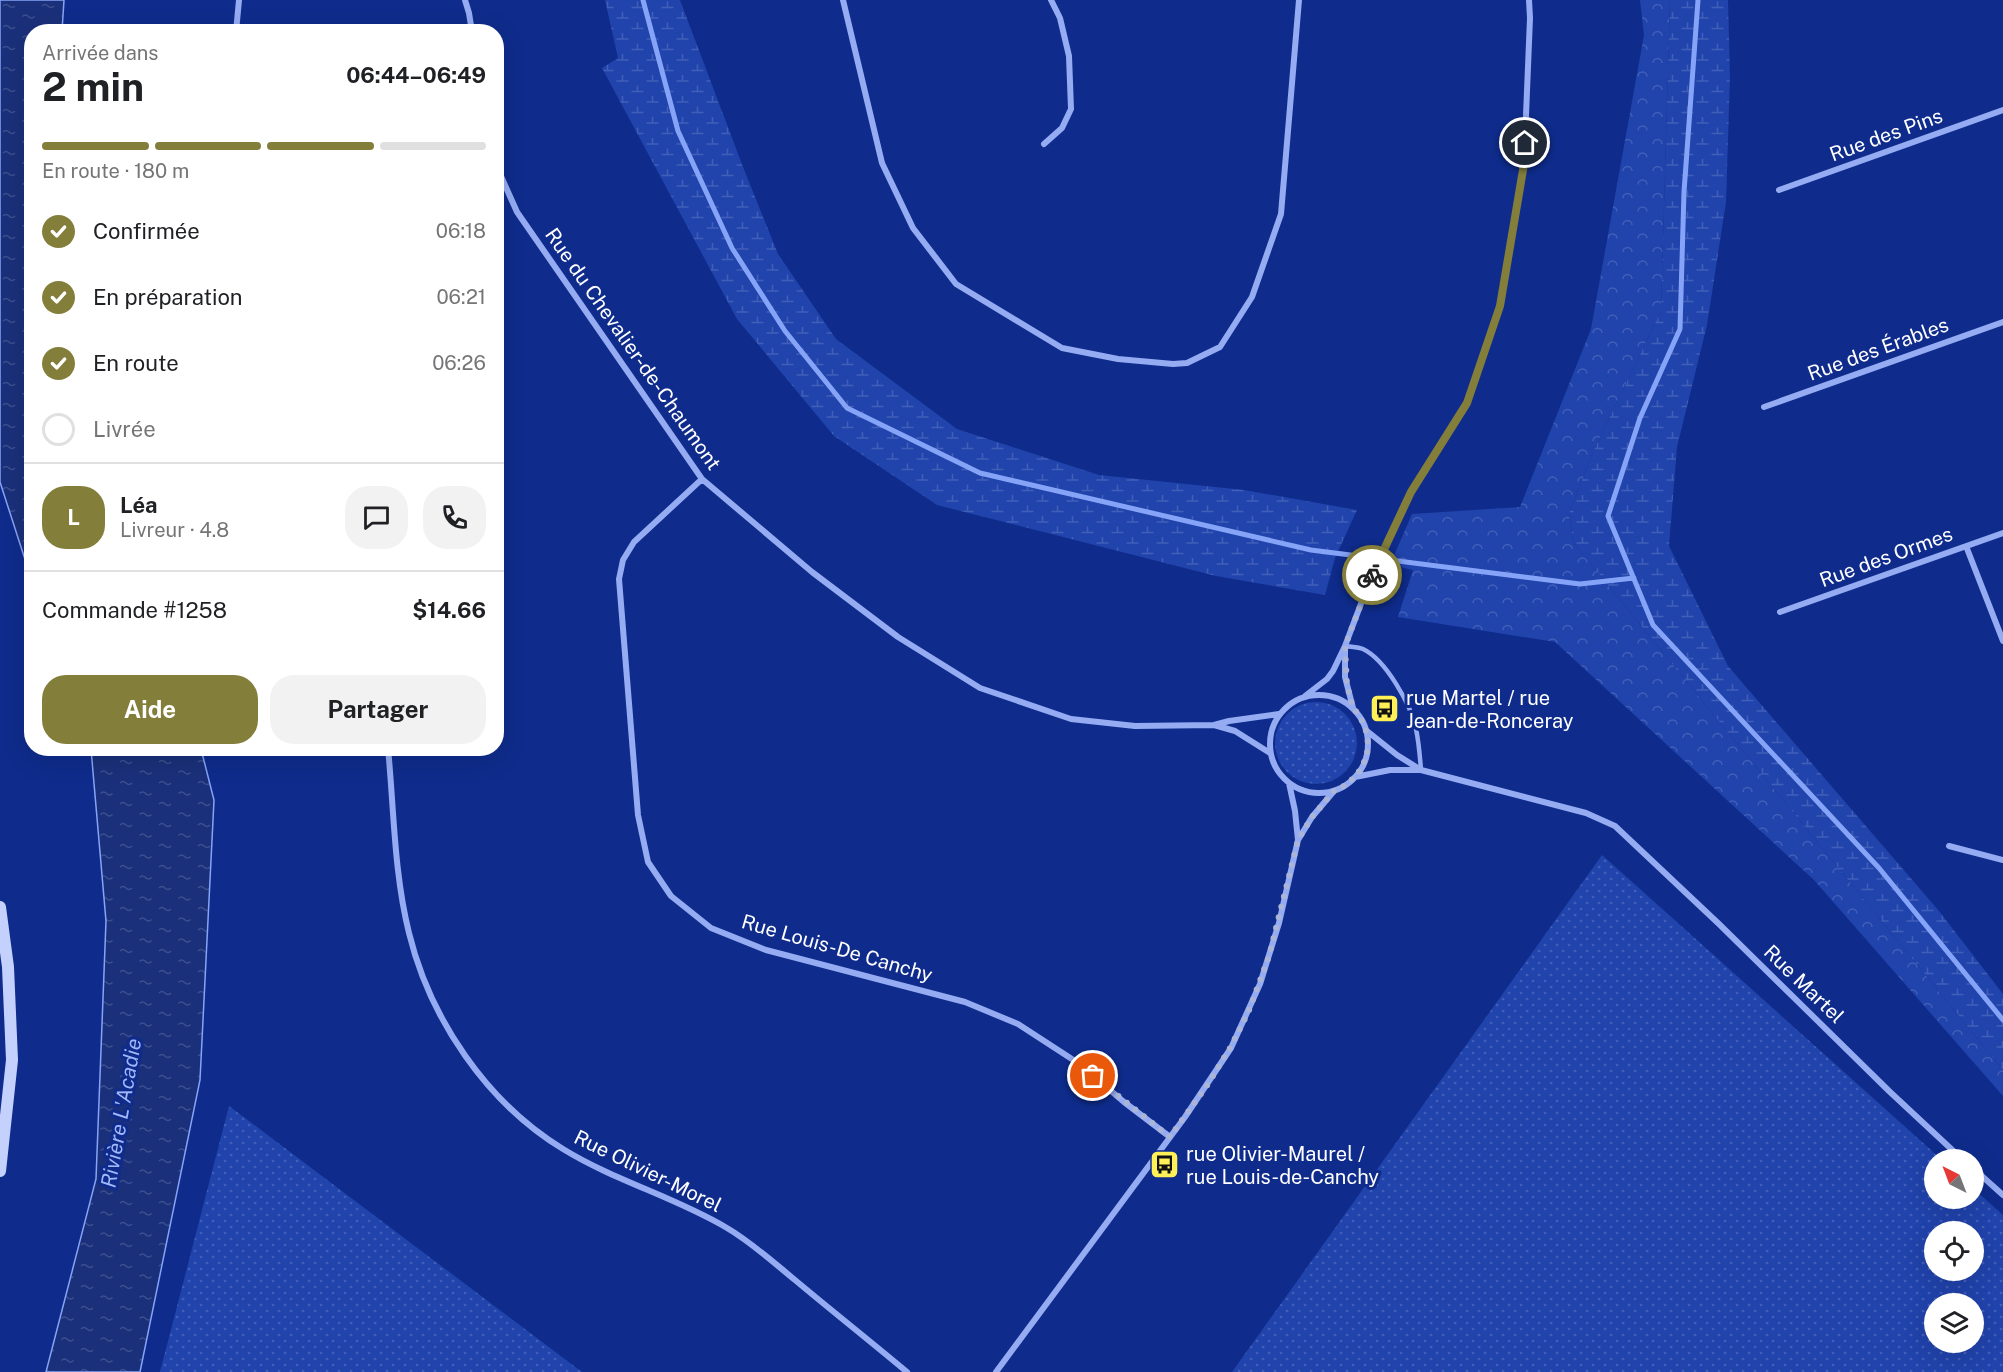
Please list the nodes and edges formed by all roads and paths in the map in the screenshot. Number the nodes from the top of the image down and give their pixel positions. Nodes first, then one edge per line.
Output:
1 (239, 0) edge
2 (465, 0) edge
3 (843, 0) edge
4 (1051, 0) edge
5 (1299, 0) edge
6 (1529, 0) edge
7 (237, 24) edge
8 (471, 24) edge
9 (2003, 110) edge
10 (1044, 144) dead end
11 (504, 183) edge
12 (1779, 190) dead end
13 (2003, 322) edge
14 (1764, 407) dead end
15 (702, 479) junction
16 (2003, 533) edge
17 (1966, 546) junction
18 (1780, 612) dead end
19 (2003, 641) edge
20 (1345, 646) junction
21 (1305, 696) junction
22 (1353, 708) junction
23 (1279, 714) junction
24 (1214, 725) junction
25 (1366, 731) junction
26 (1270, 753) junction
27 (389, 756) edge
28 (1421, 770) junction
29 (1355, 777) junction
30 (1289, 783) junction
31 (1334, 791) junction
32 (1298, 840) junction
33 (1949, 846) dead end
34 (2003, 860) edge
35 (0, 907) edge
36 (1170, 1137) junction
37 (1951, 1149) edge
38 (0, 1171) edge
39 (1984, 1178) edge
40 (2003, 1195) edge
41 (907, 1372) edge
42 (996, 1372) edge

1 - 7 street
2 - 8 street
3 - 5 street
4 - 10 street
6 - 20 street
9 - 12 street, Rue des Pins
11 - 15 street, Rue du Chevalier-de-Chaumont
13 - 14 street, Rue des Érables
15 - 24 street, Rue du Chevalier-de-Chaumont
15 - 36 street, Rue Louis-De Canchy
16 - 17 street, Rue des Ormes
17 - 18 street, Rue des Ormes
17 - 19 street
20 - 21 street
20 - 22 street
20 - 28 lane
21 - 22 street
21 - 23 street
22 - 25 street
23 - 24 street, Rue du Chevalier-de-Chaumont
23 - 26 street
24 - 26 street, Rue du Chevalier-de-Chaumont
25 - 28 street
25 - 29 street
26 - 30 street
27 - 41 street, Rue Olivier-Morel
28 - 29 street
28 - 37 street, Rue Martel
29 - 31 street
30 - 31 street
30 - 32 street
31 - 32 street
32 - 36 street
33 - 34 street
35 - 38 main road
36 - 42 street
39 - 40 street

